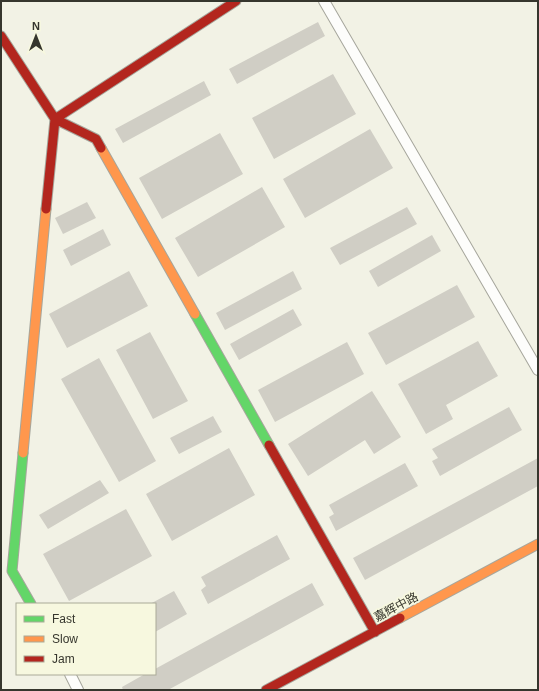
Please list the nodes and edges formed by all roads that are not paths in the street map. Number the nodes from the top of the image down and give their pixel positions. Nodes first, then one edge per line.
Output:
1 (236, 1) edge
2 (324, 1) edge
3 (1, 36) edge
4 (55, 119) junction
5 (538, 370) edge
6 (538, 544) edge
7 (30, 603) edge
8 (375, 632) junction
9 (70, 675) edge
10 (78, 690) edge
11 (266, 690) edge

1 - 4 street
2 - 5 street
3 - 4 street
4 - 7 street
4 - 8 street
6 - 8 street, 嘉辉中路
8 - 11 street, 嘉辉中路
9 - 10 street

